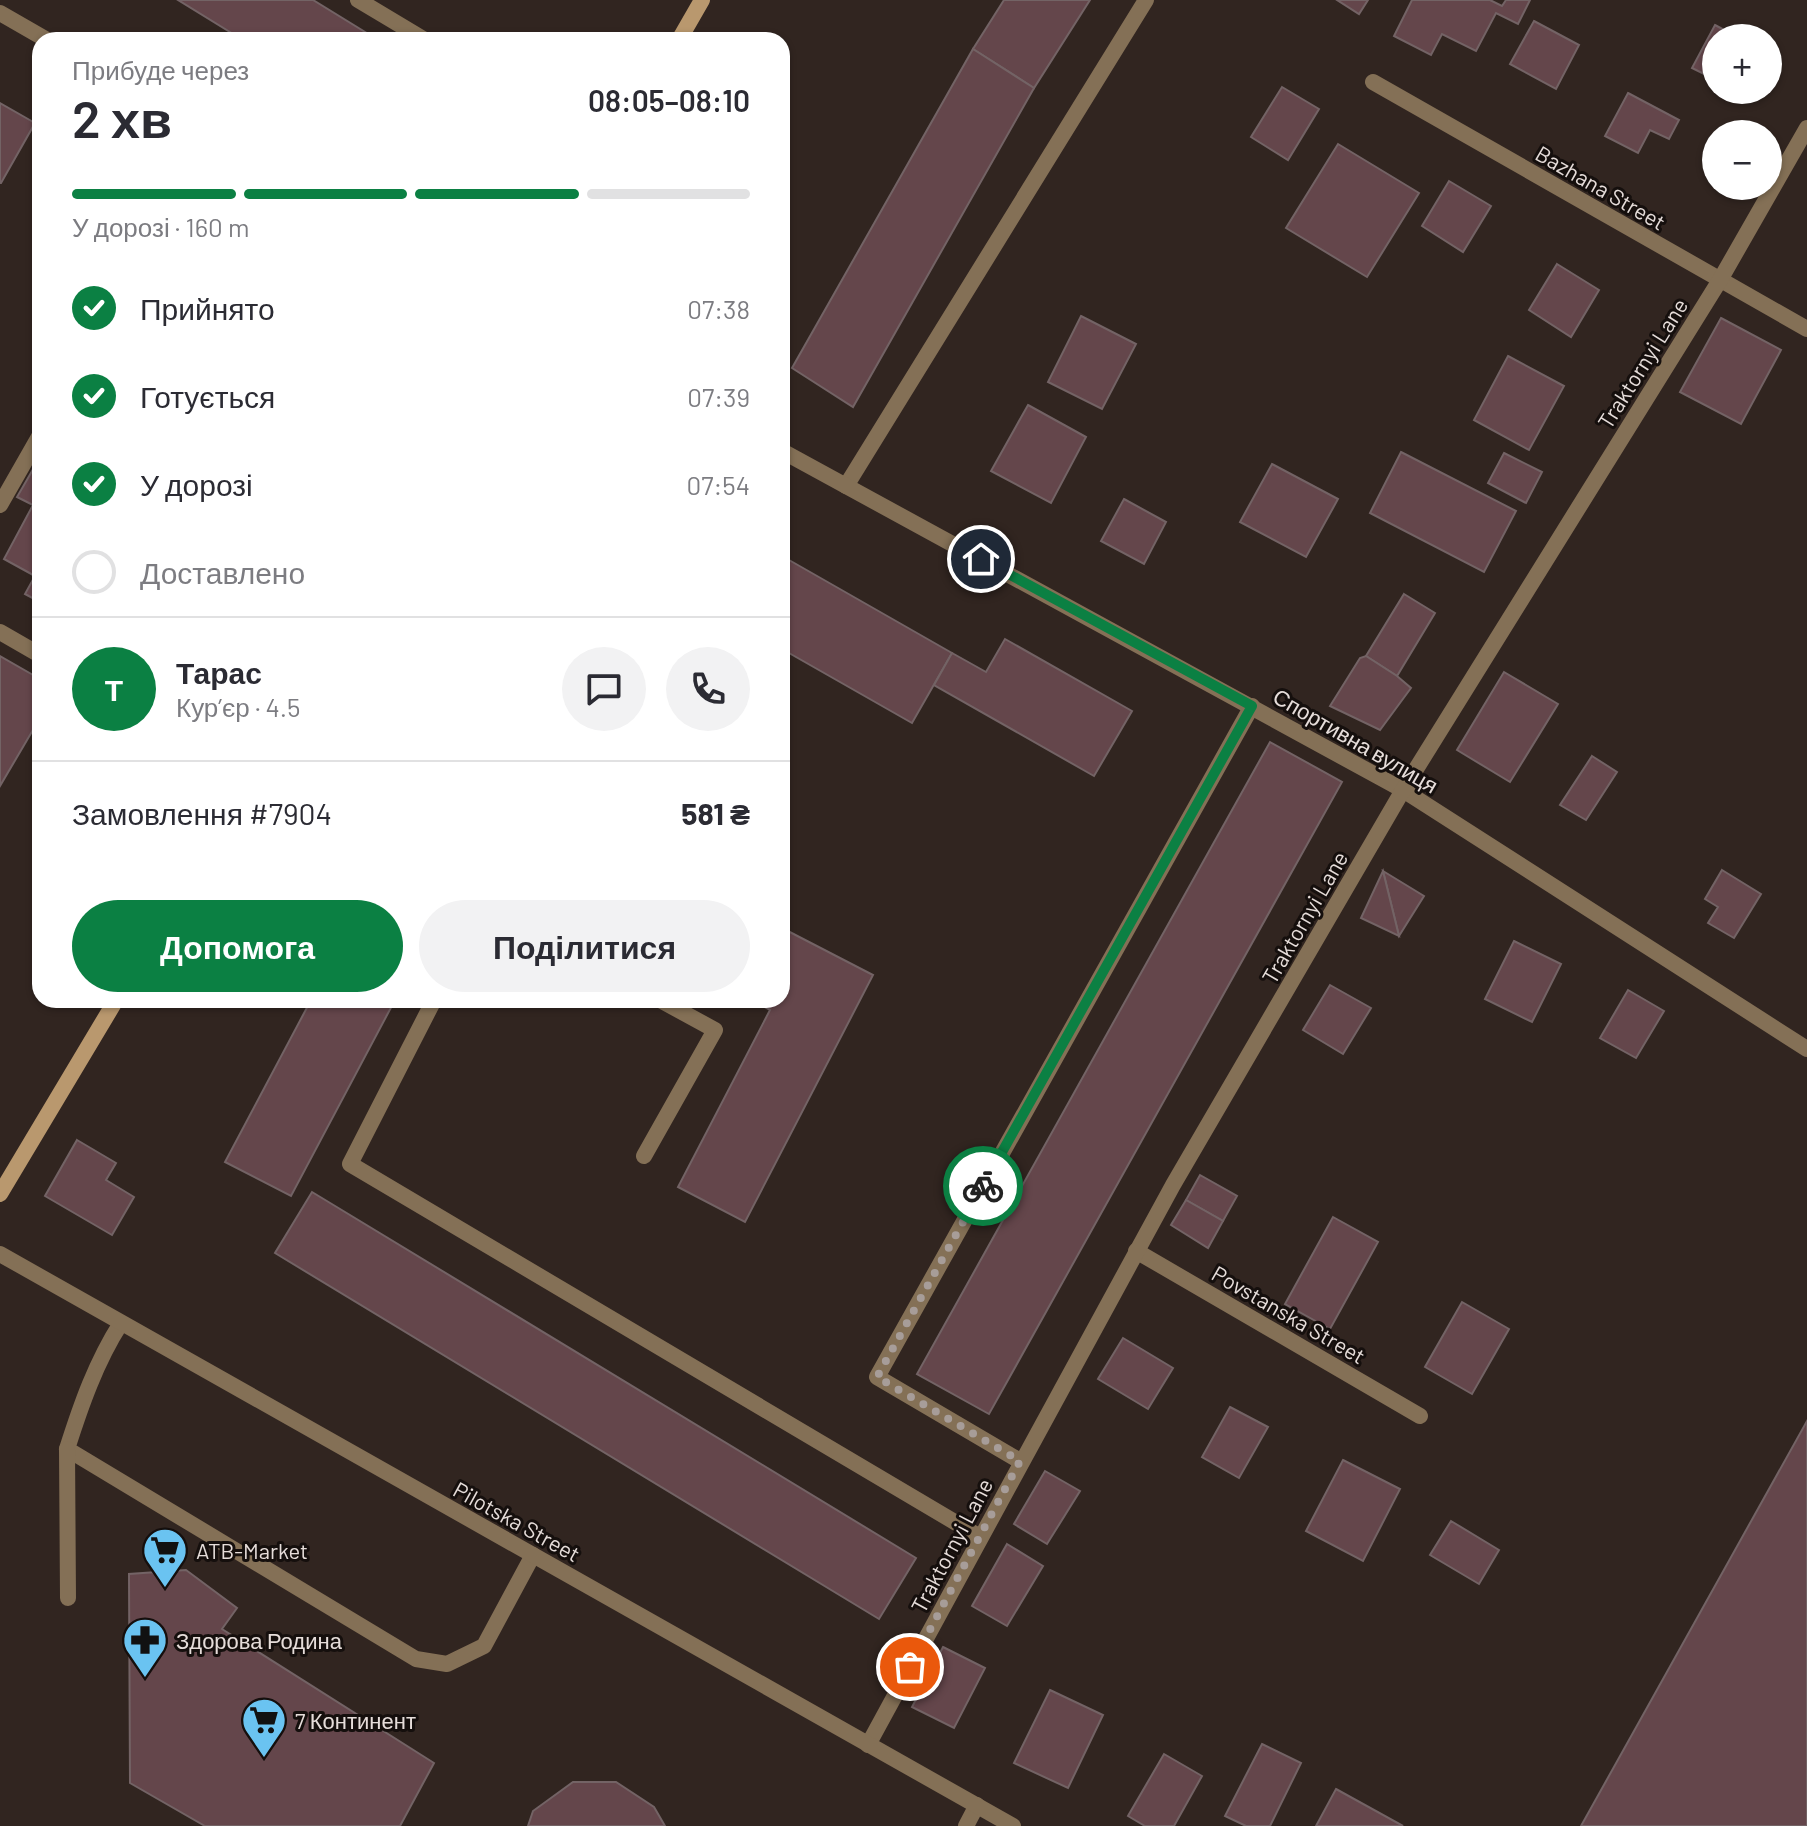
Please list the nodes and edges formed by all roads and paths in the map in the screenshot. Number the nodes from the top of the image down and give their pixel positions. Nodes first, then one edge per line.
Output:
1 (358, 0) edge
2 (702, 0) edge
3 (1146, 0) edge
4 (0, 13) edge
5 (33, 32) edge
6 (412, 32) edge
7 (684, 32) edge
8 (1373, 82) dead end
9 (1807, 128) edge
10 (1720, 280) junction
11 (1807, 329) edge
12 (32, 449) edge
13 (790, 455) edge
14 (846, 486) junction
15 (0, 505) edge
16 (0, 632) edge
17 (32, 650) edge
18 (1252, 706) junction
19 (1403, 790) junction
20 (111, 1008) edge
21 (430, 1008) edge
22 (675, 1008) edge
23 (1807, 1049) edge
24 (644, 1156) dead end
25 (0, 1194) edge
26 (1136, 1251) junction
27 (0, 1254) edge
28 (121, 1323) junction
29 (1420, 1416) dead end
30 (67, 1449) junction
31 (1020, 1461) junction
32 (980, 1537) junction
33 (533, 1555) junction
34 (68, 1598) dead end
35 (868, 1745) junction
36 (977, 1805) junction
37 (966, 1826) edge
38 (1013, 1826) edge

1 - 6 street
2 - 7 main road
3 - 14 street
4 - 5 street
8 - 10 street, Bazhana Street
9 - 10 street, Traktornyi Lane
10 - 11 street, Bazhana Street
10 - 19 street, Traktornyi Lane
12 - 15 street
13 - 14 street, Спортивна вулиця
14 - 18 street, Спортивна вулиця
16 - 17 street
18 - 19 street, Спортивна вулиця
18 - 31 street
19 - 23 street, Спортивна вулиця
19 - 26 street, Traktornyi Lane
20 - 25 main road
21 - 32 street
22 - 24 street
26 - 29 street, Povstanska Street
26 - 31 street, Traktornyi Lane
27 - 28 street, Pilotska Street
28 - 30 street
28 - 33 street, Pilotska Street
30 - 33 street
30 - 34 street
31 - 32 street, Traktornyi Lane
32 - 35 street, Traktornyi Lane
33 - 35 street, Pilotska Street
35 - 36 street, Pilotska Street
36 - 37 street
36 - 38 street, Pilotska Street

